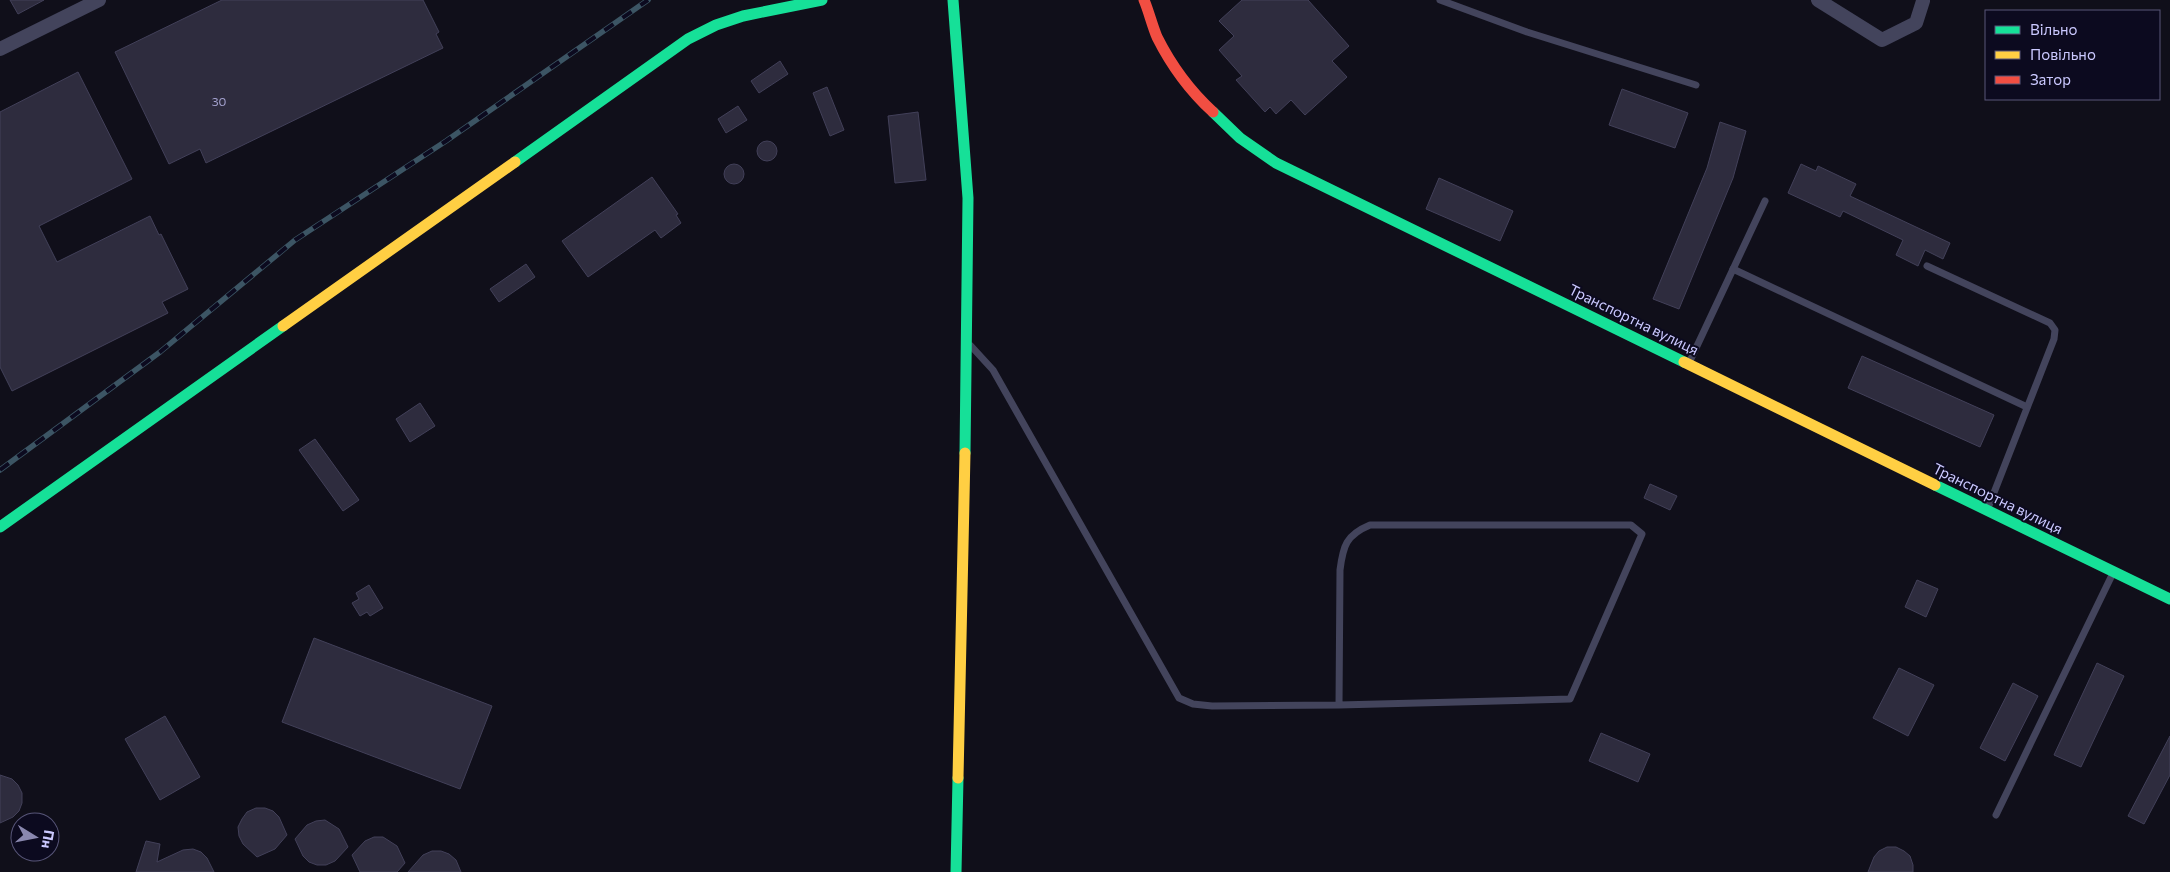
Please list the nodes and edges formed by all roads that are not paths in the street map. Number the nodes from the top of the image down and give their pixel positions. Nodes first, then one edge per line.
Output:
1 (99, 0) edge
2 (822, 0) edge
3 (953, 0) edge
4 (1144, 0) edge
5 (1440, 0) edge
6 (1818, 0) edge
7 (1924, 0) edge
8 (0, 49) edge
9 (1696, 85) dead end
10 (1765, 201) dead end
11 (1927, 266) dead end
12 (1733, 269) junction
13 (968, 342) junction
14 (1689, 363) junction
15 (2027, 407) junction
16 (1988, 511) junction
17 (0, 527) edge
18 (2113, 572) junction
19 (2170, 599) edge
20 (1339, 705) junction
21 (1996, 815) dead end
22 (956, 872) edge

1 - 8 street
2 - 17 street
3 - 13 street
4 - 14 street, Транспортна вулиця
5 - 9 lane
6 - 7 street
10 - 12 lane
11 - 15 lane
12 - 14 lane
12 - 15 lane
13 - 20 lane
13 - 22 street
14 - 16 street, Транспортна вулиця
15 - 16 lane
16 - 18 street, Транспортна вулиця
18 - 19 street, Транспортна вулиця
18 - 21 lane
20 - 20 lane

